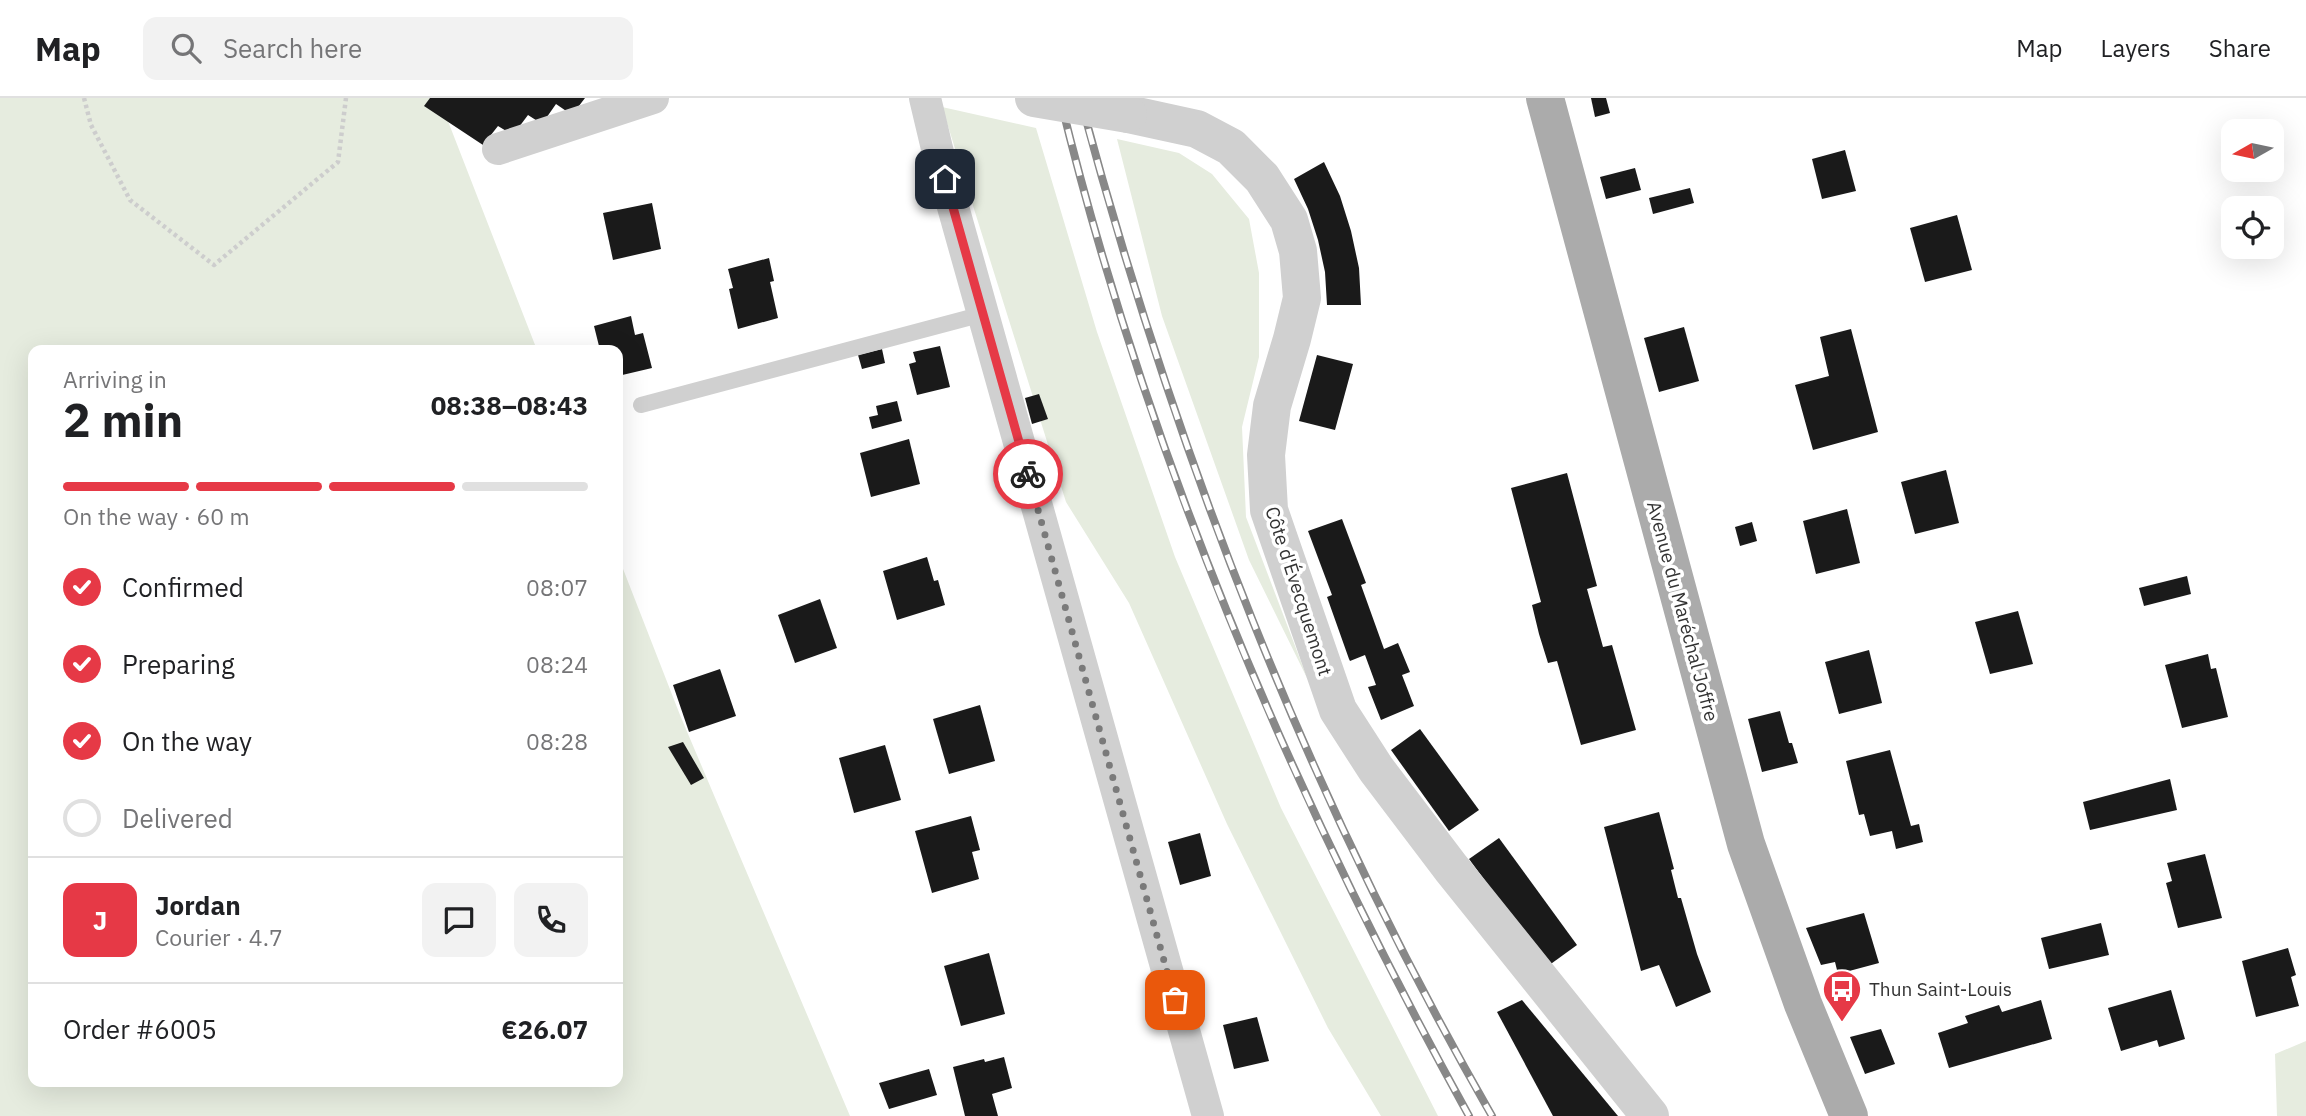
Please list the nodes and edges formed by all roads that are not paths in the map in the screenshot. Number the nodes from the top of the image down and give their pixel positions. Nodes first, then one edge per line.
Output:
1 (653, 98) edge
2 (925, 98) edge
3 (1034, 98) edge
4 (1545, 98) edge
5 (498, 149) dead end
6 (983, 314) junction
7 (641, 405) dead end
8 (1208, 1116) edge
9 (1650, 1116) edge
10 (1849, 1116) edge

1 - 5 street
2 - 6 street
3 - 9 street, Côte d'Évecquemont, bridge
4 - 10 main road, Avenue du Maréchal Joffre
6 - 7 lane
6 - 8 street

